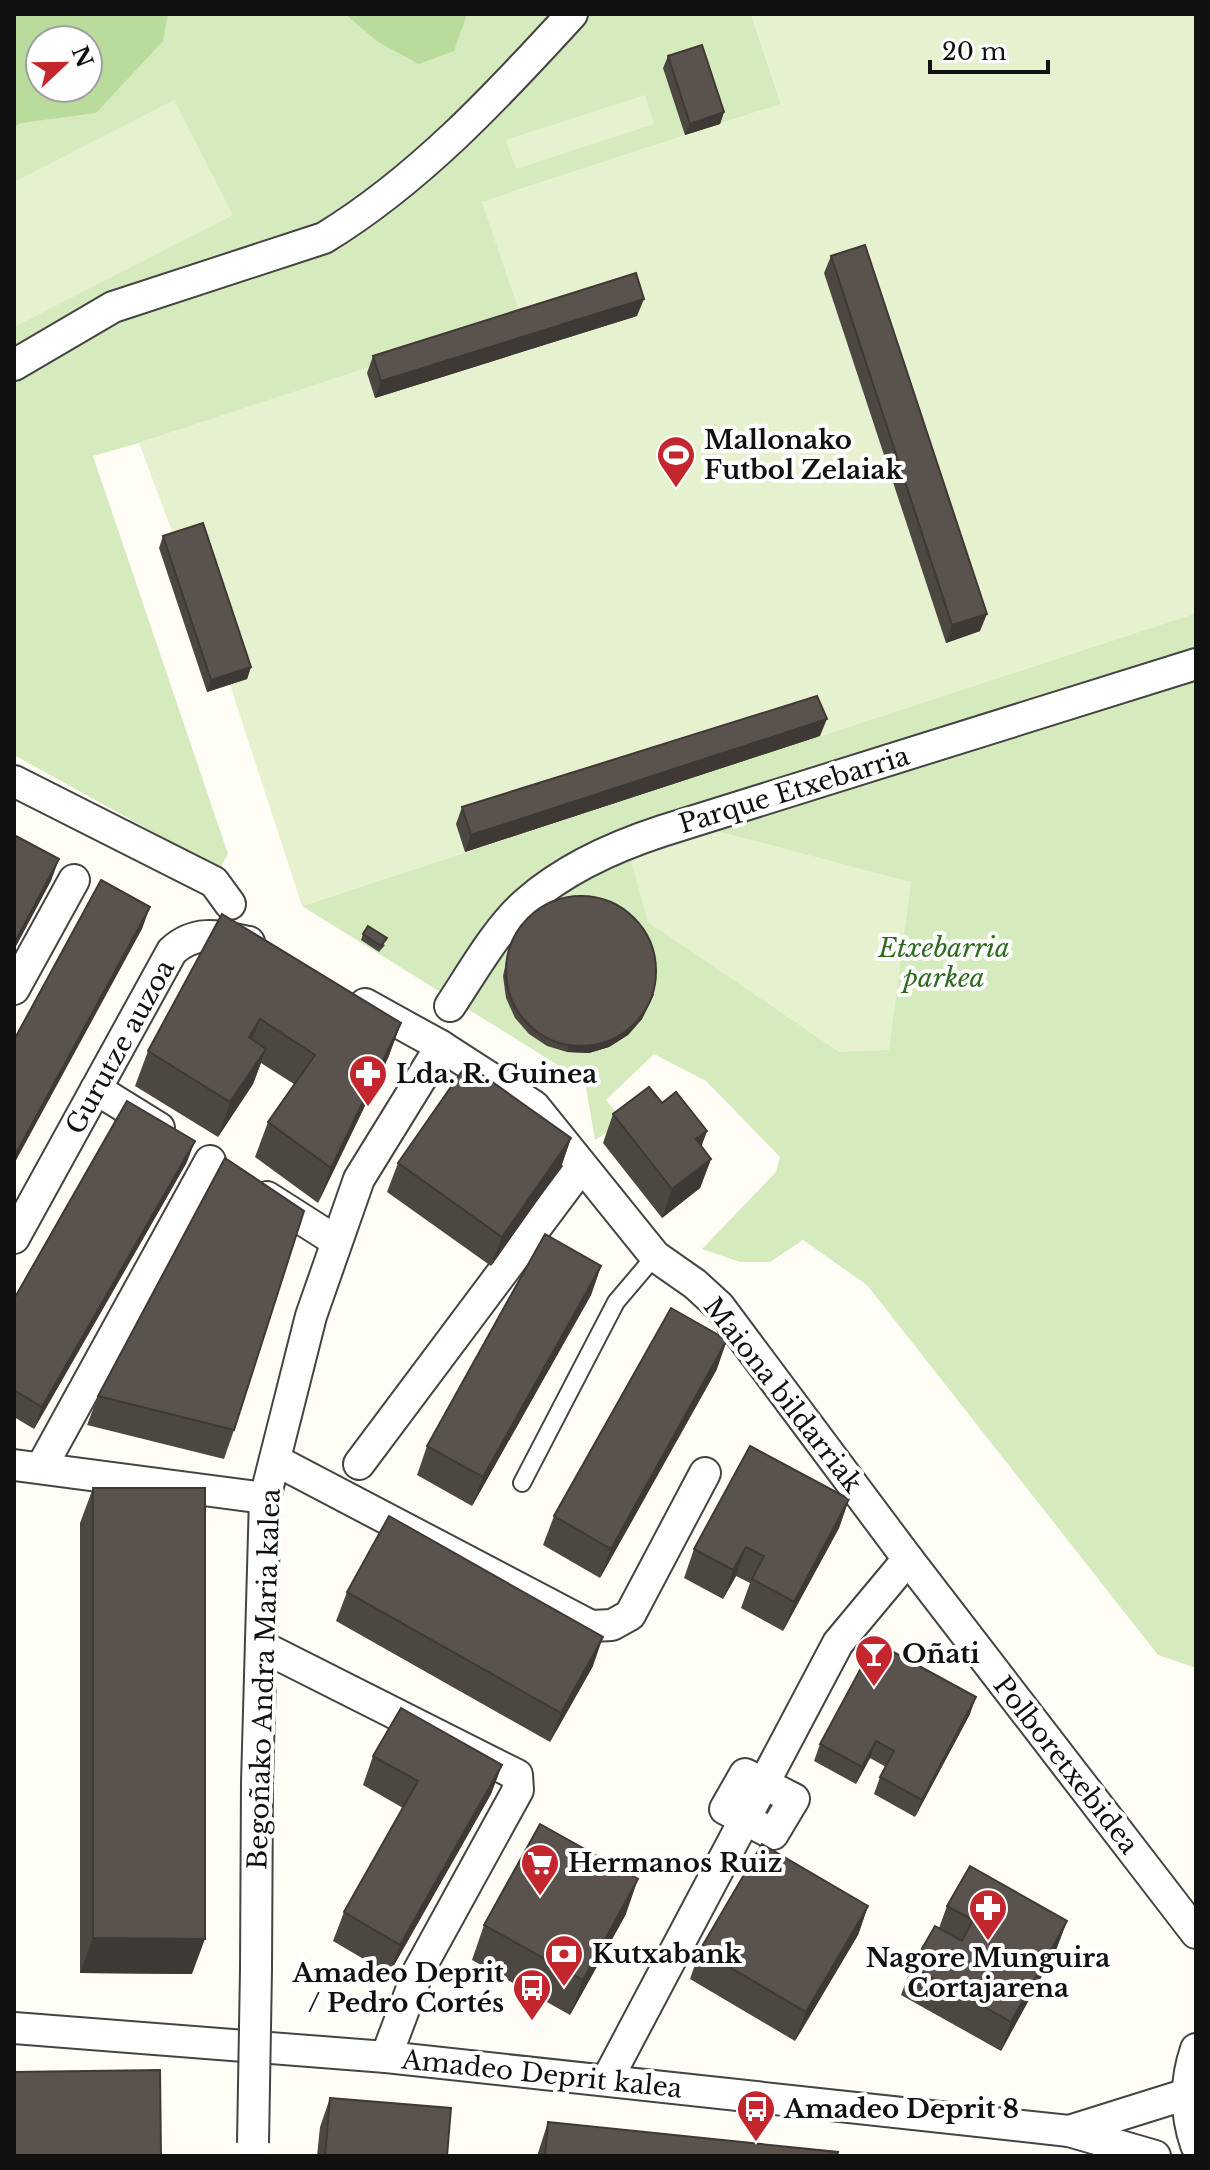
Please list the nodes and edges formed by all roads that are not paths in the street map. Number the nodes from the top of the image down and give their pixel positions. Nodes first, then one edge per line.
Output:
1 (572, 14) edge
2 (14, 365) edge
3 (1196, 664) edge
4 (14, 781) edge
5 (74, 880) dead end
6 (230, 904) dead end
7 (276, 952) edge
8 (14, 989) edge
9 (345, 992) edge
10 (450, 1006) dead end
11 (441, 1046) junction
12 (96, 1089) junction
13 (231, 1174) junction
14 (576, 1174) dead end
15 (14, 1238) edge
16 (336, 1241) junction
17 (655, 1256) junction
18 (275, 1460) junction
19 (359, 1464) dead end
20 (27, 1466) edge
21 (705, 1473) dead end
22 (522, 1483) dead end
23 (265, 1498) junction
24 (908, 1559) junction
25 (261, 1646) junction
26 (1196, 1933) edge
27 (14, 2028) edge
28 (1196, 2049) edge
29 (386, 2057) junction
30 (607, 2080) junction
31 (1187, 2094) junction
32 (1069, 2131) junction
33 (1196, 2145) edge
34 (253, 2150) edge
35 (1155, 2156) edge

1 - 2 street
3 - 10 street, Parque Etxebarria
4 - 6 street
5 - 8 street
7 - 12 street, Gurutze auzoa
9 - 11 street
11 - 16 street, Begoñako Andra Maria kalea
11 - 17 street, Maiona bildarriak
12 - 13 street
12 - 15 street, Gurutze auzoa
13 - 16 street
13 - 20 street
14 - 19 street
16 - 18 street, Begoñako Andra Maria kalea
17 - 22 lane
17 - 24 street, Maiona bildarriak
18 - 21 street
18 - 23 street, Begoñako Andra Maria kalea
20 - 23 street
23 - 25 street, Begoñako Andra Maria kalea
24 - 26 street, Polboretxebidea
24 - 30 street
25 - 29 street
25 - 34 street, Begoñako Andra Maria kalea, bridge
27 - 29 street, Amadeo Deprit kalea
28 - 31 street
29 - 30 street, Amadeo Deprit kalea
30 - 32 street, Amadeo Deprit kalea
31 - 32 street, Amadeo Deprit kalea
31 - 33 street
32 - 35 street, Amadeo Deprit kalea

